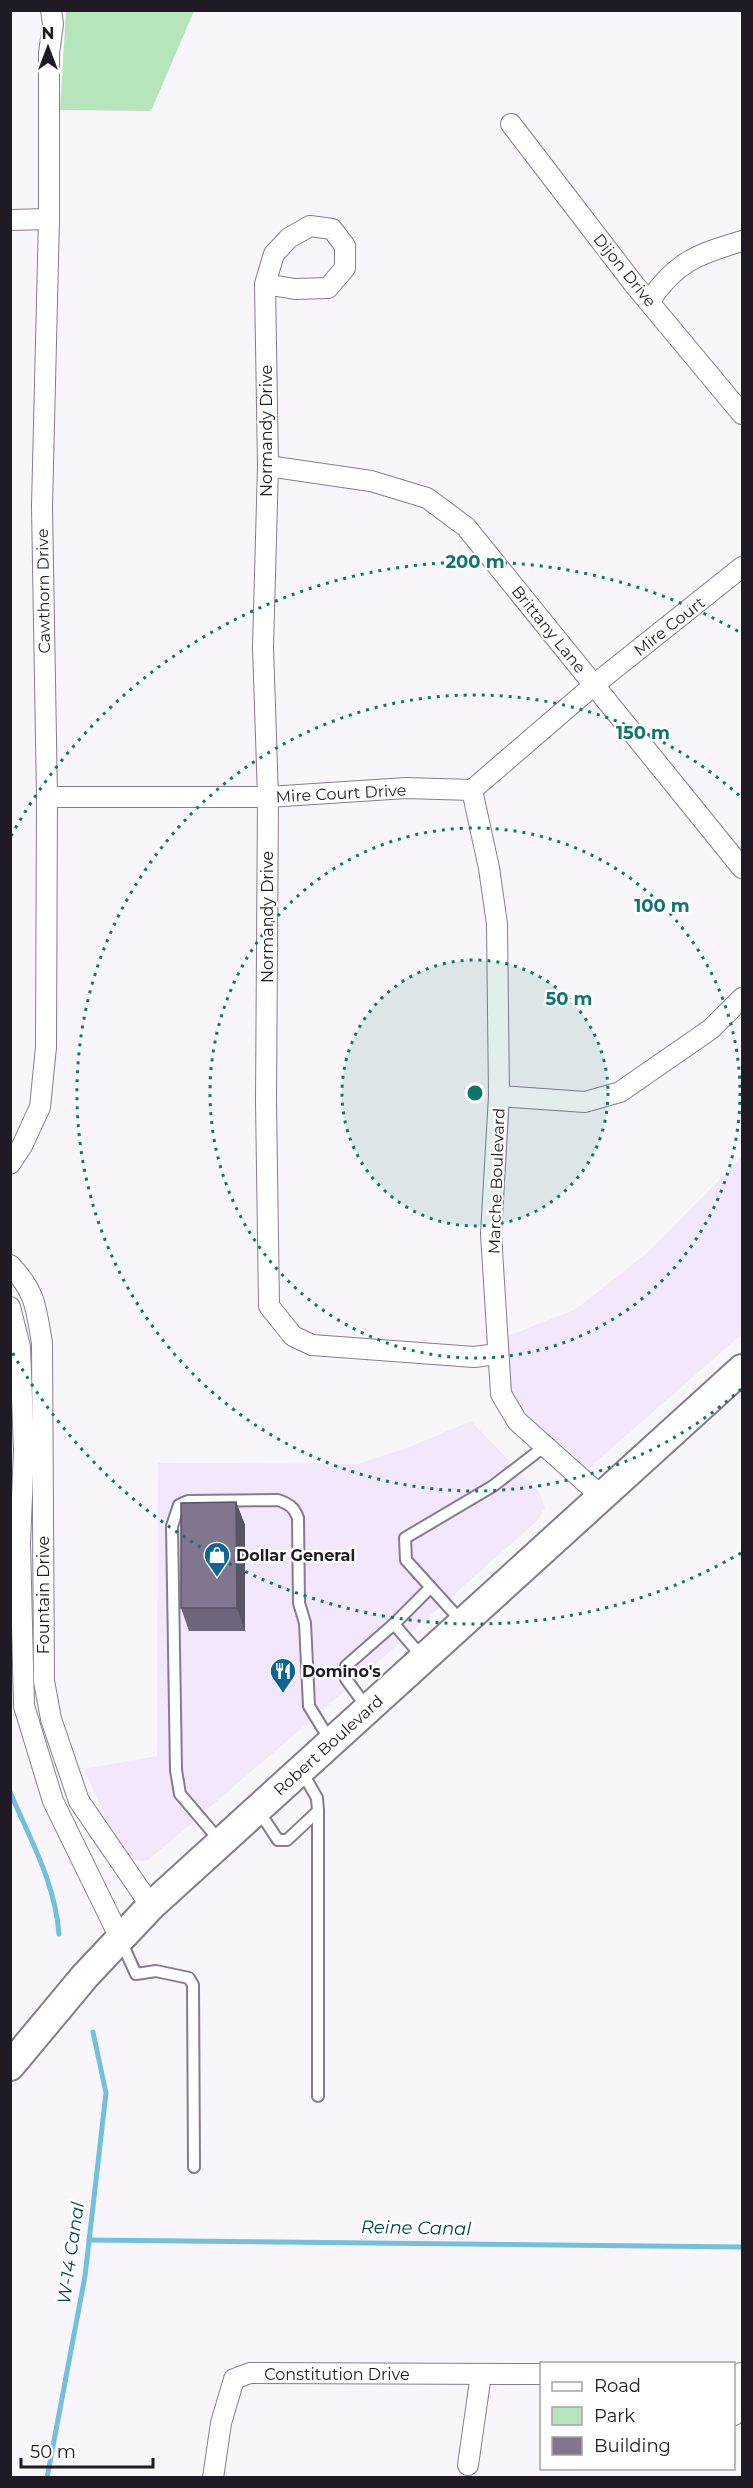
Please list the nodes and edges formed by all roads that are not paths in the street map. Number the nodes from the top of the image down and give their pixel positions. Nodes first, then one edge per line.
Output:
1 (51, 10) edge
2 (511, 124) dead end
3 (49, 219) junction
4 (10, 220) edge
5 (742, 242) edge
6 (265, 284) dead end
7 (649, 302) junction
8 (742, 414) edge
9 (268, 466) junction
10 (742, 567) edge
11 (594, 685) junction
12 (472, 790) junction
13 (47, 797) junction
14 (268, 797) junction
15 (742, 868) edge
16 (742, 998) edge
17 (499, 1096) junction
18 (10, 1164) edge
19 (10, 1265) edge
20 (10, 1307) edge
21 (497, 1354) junction
22 (742, 1369) edge
23 (33, 1422) junction
24 (545, 1446) junction
25 (602, 1497) junction
26 (430, 1588) junction
27 (462, 1623) junction
28 (394, 1624) junction
29 (423, 1659) junction
30 (368, 1709) junction
31 (331, 1743) junction
32 (301, 1769) junction
33 (76, 1793) junction
34 (53, 1801) junction
35 (257, 1809) junction
36 (318, 1811) junction
37 (220, 1842) junction
38 (151, 1906) junction
39 (120, 1938) junction
40 (10, 2066) edge
41 (318, 2096) dead end
42 (194, 2168) dead end
43 (739, 2373) edge
44 (481, 2374) junction
45 (540, 2374) edge
46 (735, 2407) edge
47 (468, 2465) dead end
48 (213, 2478) edge

1 - 3 street, Cawthorn Drive
2 - 7 street, Dijon Drive
3 - 4 street
3 - 13 street, Cawthorn Drive
5 - 7 street
6 - 9 street, Normandy Drive
7 - 8 street, Dijon Drive
9 - 11 street, Brittany Lane
9 - 14 street, Normandy Drive
10 - 11 street, Mire Court
11 - 12 street
11 - 15 street, Brittany Lane
12 - 14 street, Mire Court Drive
12 - 17 street, Marche Boulevard
13 - 14 street, Mire Court Drive
13 - 18 street, Cawthorn Drive
14 - 21 street, Normandy Drive
16 - 17 street
17 - 21 street, Marche Boulevard
19 - 23 street, Fountain Drive
20 - 23 street, Fountain Drive
21 - 24 street, Marche Boulevard
22 - 25 main road, Robert Boulevard
23 - 33 street, Fountain Drive
23 - 34 street, Fountain Drive
24 - 25 street, Marche Boulevard
24 - 26 lane
25 - 27 main road, Robert Boulevard
26 - 27 lane
26 - 28 lane
27 - 29 main road, Robert Boulevard
28 - 29 lane
28 - 30 lane
29 - 30 main road, Robert Boulevard
30 - 31 main road, Robert Boulevard
31 - 32 main road, Robert Boulevard
31 - 37 lane
32 - 35 main road, Robert Boulevard
32 - 36 lane
33 - 34 street
33 - 38 street, Fountain Drive
34 - 39 street, Fountain Drive
35 - 36 lane
35 - 37 main road, Robert Boulevard
36 - 41 lane
37 - 38 main road, Robert Boulevard
38 - 39 main road, Robert Boulevard
39 - 40 main road, Robert Boulevard
39 - 42 lane
43 - 46 street
44 - 45 street, Constitution Drive
44 - 47 street
44 - 48 street, Constitution Drive

